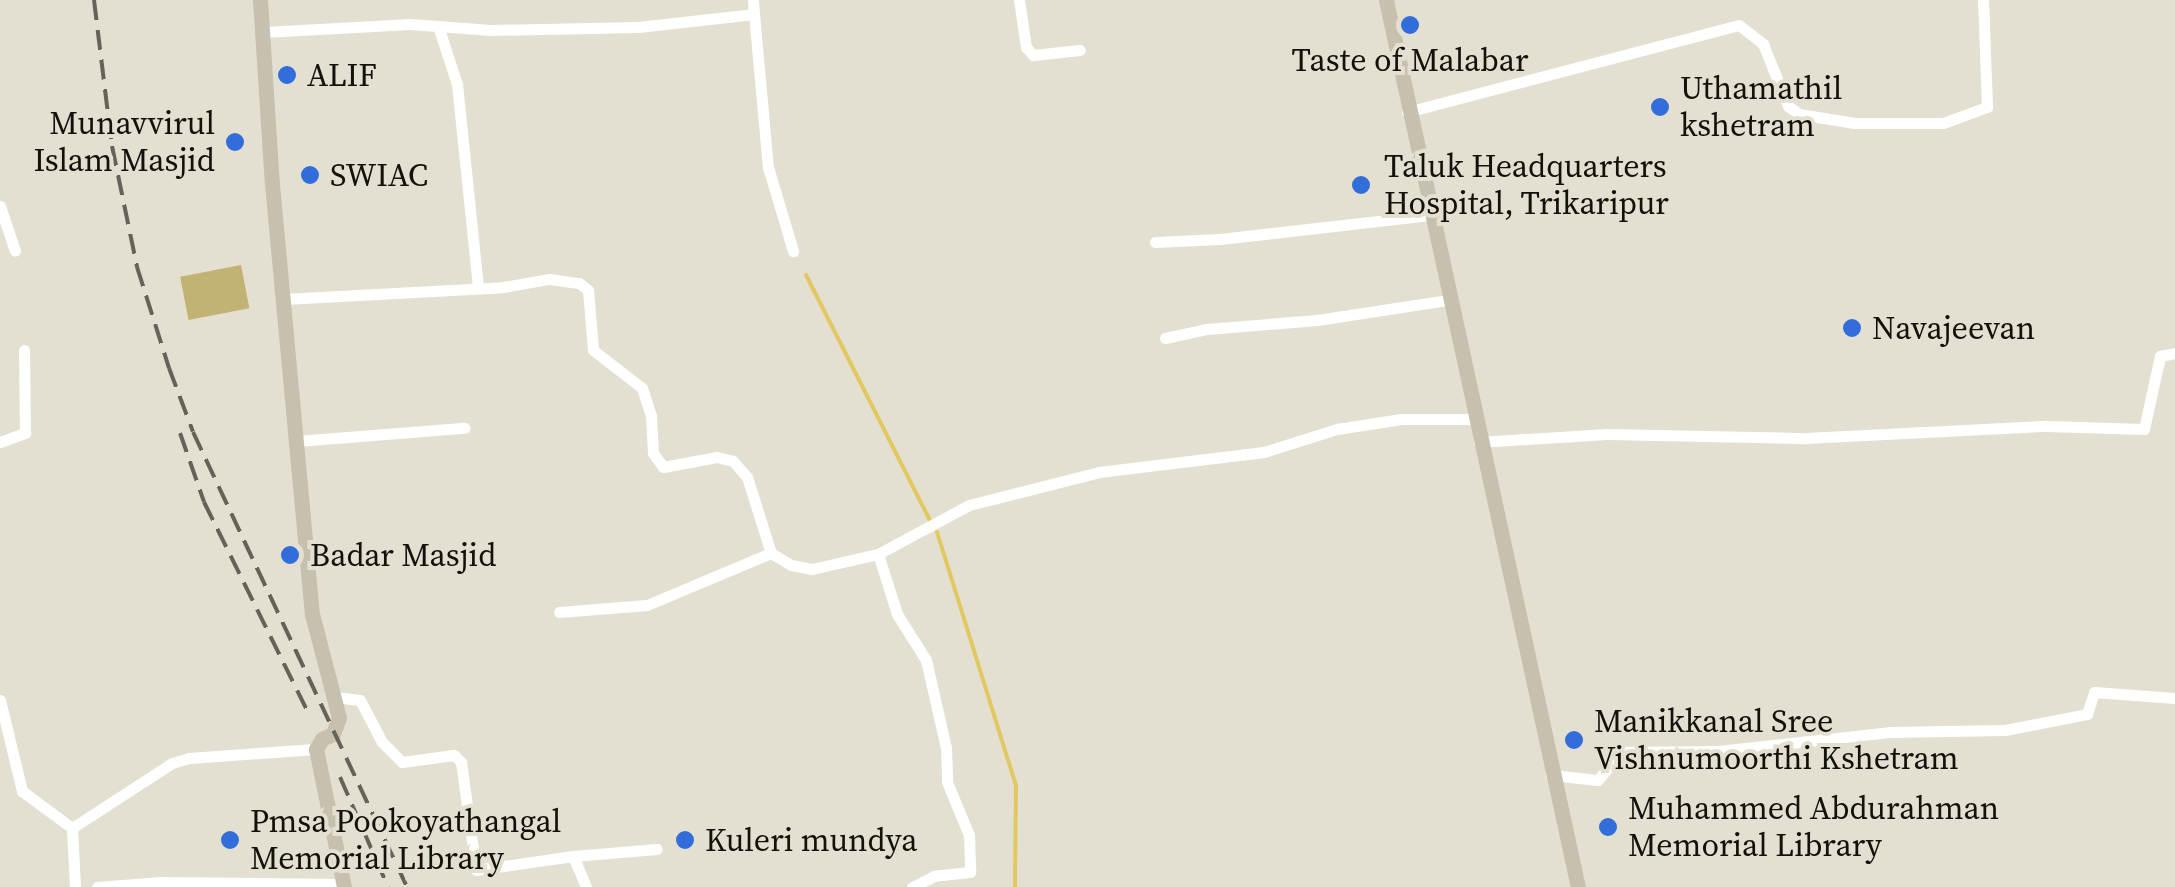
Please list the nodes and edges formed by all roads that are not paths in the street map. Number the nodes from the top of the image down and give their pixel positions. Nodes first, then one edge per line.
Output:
1 (260, 0) edge
2 (753, 0) edge
3 (1019, 0) edge
4 (1386, 0) edge
5 (1984, 0) edge
6 (754, 14) junction
7 (438, 26) junction
8 (264, 32) junction
9 (1080, 50) dead end
10 (1407, 112) junction
11 (0, 206) edge
12 (1430, 216) junction
13 (1155, 242) dead end
14 (15, 251) dead end
15 (793, 251) dead end
16 (478, 286) junction
17 (284, 299) junction
18 (1448, 300) junction
19 (1165, 338) dead end
20 (24, 350) dead end
21 (2175, 353) edge
22 (1474, 419) junction
23 (464, 428) dead end
24 (296, 441) junction
25 (0, 442) edge
26 (1479, 442) junction
27 (772, 553) junction
28 (878, 554) junction
29 (559, 612) dead end
30 (335, 697) junction
31 (2175, 698) edge
32 (0, 700) edge
33 (316, 749) junction
34 (1550, 775) junction
35 (72, 828) junction
36 (657, 849) dead end
37 (573, 856) junction
38 (343, 886) edge
39 (74, 887) edge
40 (97, 887) edge
41 (586, 887) edge
42 (912, 887) edge
43 (1578, 887) edge

1 - 8 main road
2 - 6 street
3 - 9 street
4 - 10 main road
5 - 10 street
6 - 7 street
6 - 15 street
7 - 8 street
7 - 16 street
8 - 17 main road
10 - 12 main road
11 - 14 street
12 - 13 street
12 - 18 main road
16 - 17 street
16 - 27 street
17 - 24 main road
18 - 19 street
18 - 22 main road
20 - 25 street
21 - 26 street
22 - 26 main road
22 - 28 street
23 - 24 street
24 - 30 main road
26 - 34 main road
27 - 28 street
27 - 29 street
28 - 42 street
30 - 33 main road
30 - 37 street
31 - 34 street
32 - 35 street
33 - 35 street
33 - 38 main road
34 - 43 main road
35 - 39 street
36 - 37 street
37 - 41 street
38 - 40 street

